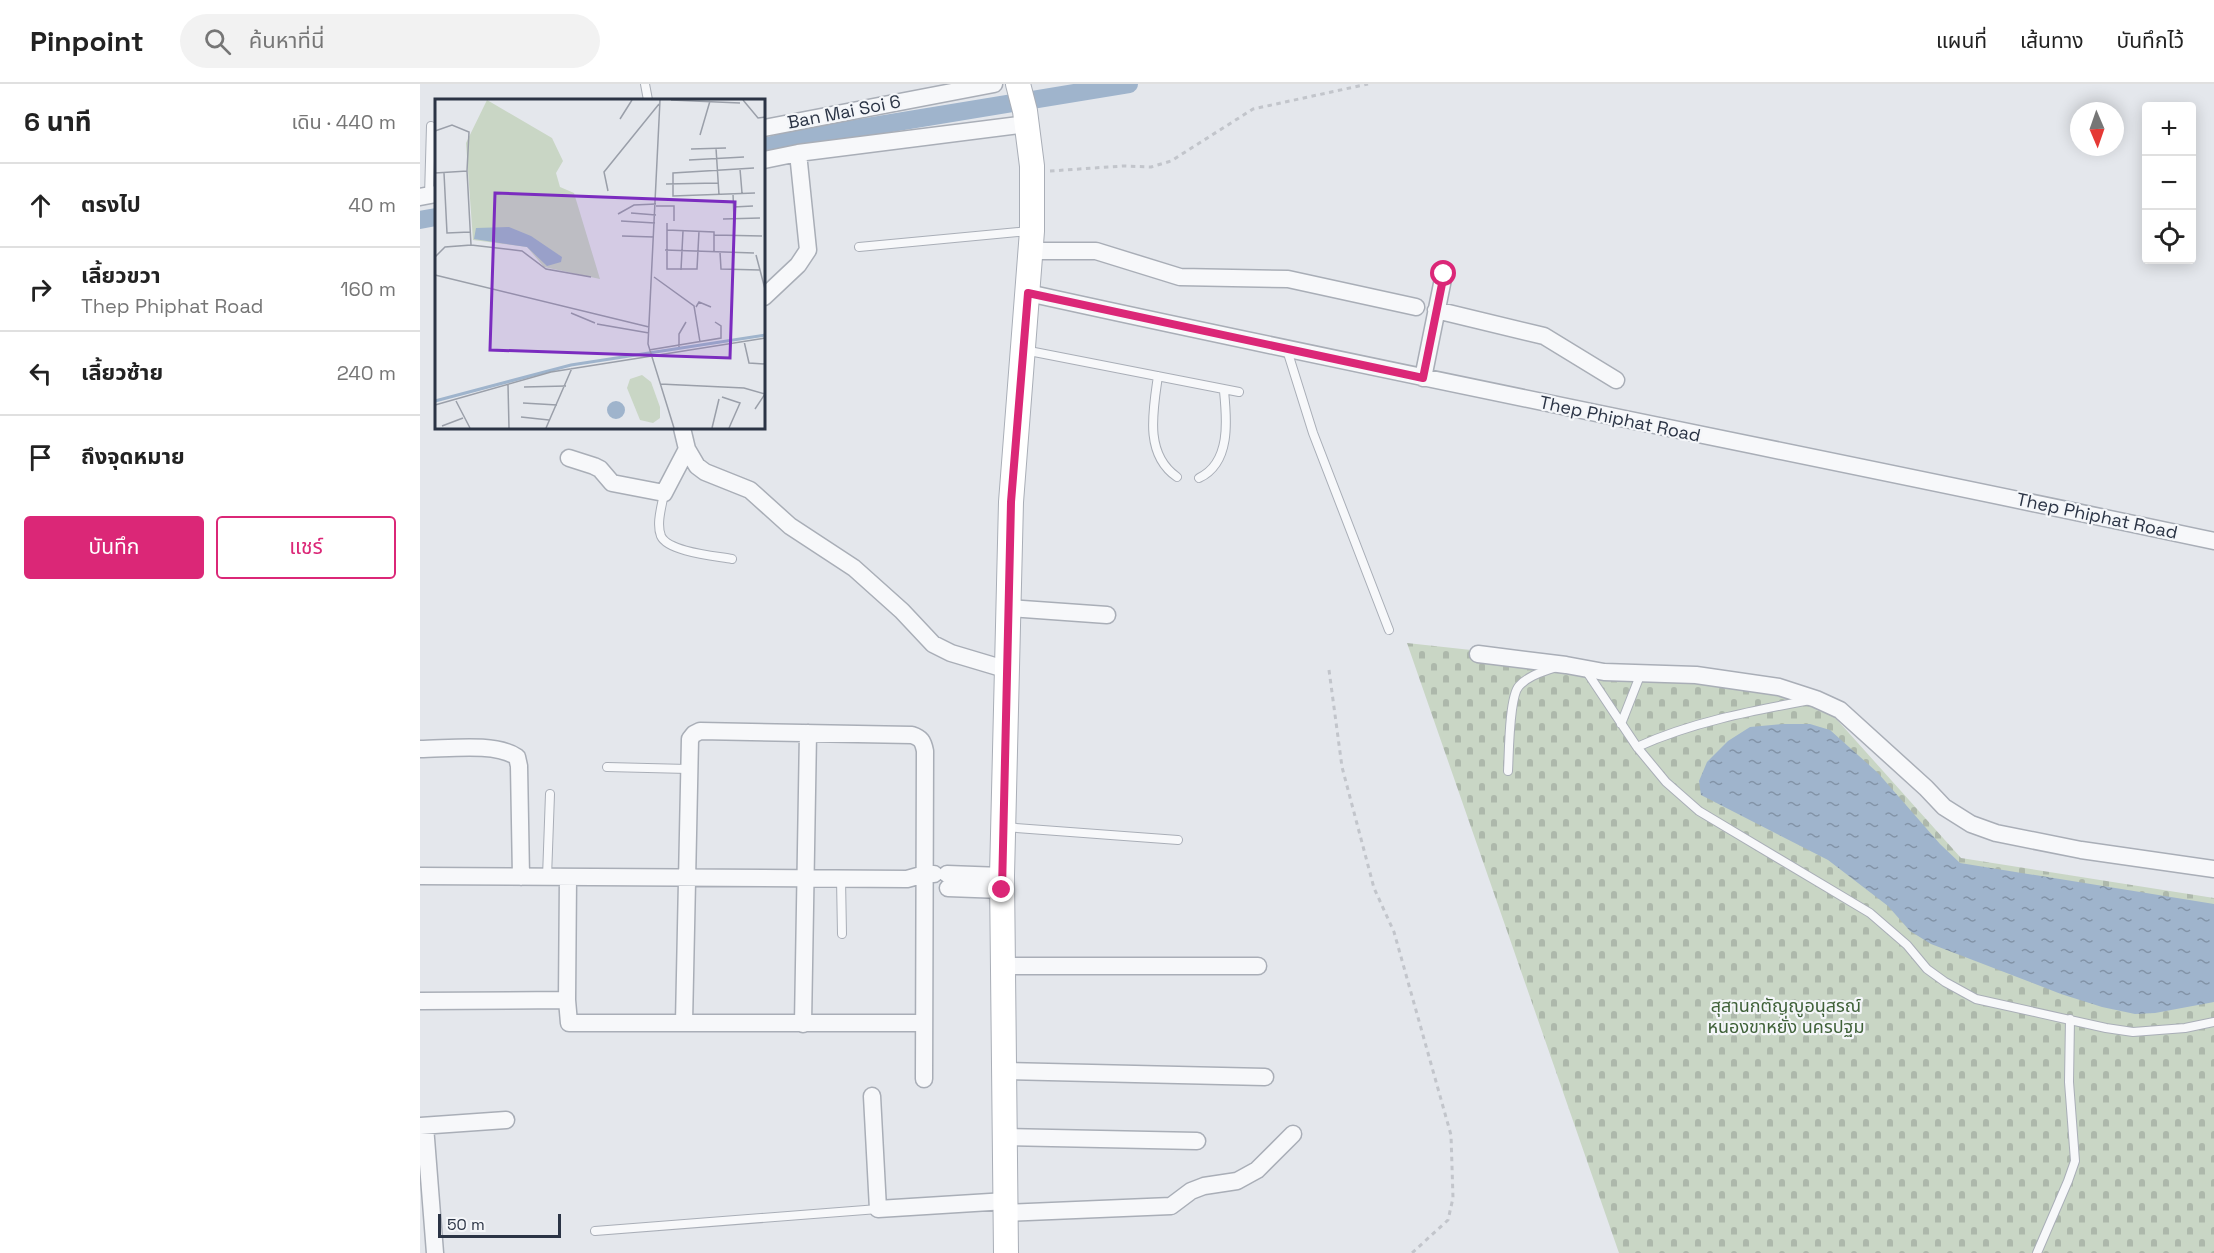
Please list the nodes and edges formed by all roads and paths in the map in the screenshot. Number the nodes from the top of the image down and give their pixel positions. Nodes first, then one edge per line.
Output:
1 (645, 84) edge
2 (994, 84) edge
3 (1368, 84) edge
4 (648, 99) edge
5 (1023, 104) edge
6 (431, 126) dead end
7 (765, 128) edge
8 (798, 153) junction
9 (765, 160) edge
10 (1032, 172) junction
11 (429, 196) edge
12 (1031, 241) junction
13 (859, 247) dead end
14 (1444, 274) dead end
15 (1028, 293) junction
16 (765, 296) edge
17 (1416, 307) dead end
18 (1436, 310) junction
19 (1024, 350) junction
20 (1287, 350) junction
21 (1158, 376) junction
22 (1423, 378) junction
23 (1616, 380) dead end
24 (1224, 391) junction
25 (1239, 393) dead end
26 (682, 429) edge
27 (687, 449) junction
28 (569, 458) dead end
29 (1177, 477) dead end
30 (1199, 478) dead end
31 (664, 492) junction
32 (2214, 541) edge
33 (732, 560) dead end
34 (1009, 608) junction
35 (1107, 615) dead end
36 (1389, 630) dead end
37 (1478, 654) dead end
38 (1566, 665) junction
39 (1585, 668) junction
40 (1008, 670) junction
41 (1329, 670) dead end
42 (1641, 673) junction
43 (1816, 699) junction
44 (1622, 724) junction
45 (808, 733) junction
46 (1637, 747) junction
47 (420, 749) edge
48 (608, 767) dead end
49 (688, 769) junction
50 (1508, 771) dead end
51 (550, 794) dead end
52 (1004, 827) junction
53 (1178, 840) dead end
54 (2214, 869) edge
55 (420, 876) edge
56 (521, 877) junction
57 (547, 877) junction
58 (568, 877) junction
59 (687, 877) junction
60 (805, 879) junction
61 (841, 879) junction
62 (936, 881) junction
63 (1002, 883) junction
64 (842, 934) dead end
65 (1004, 966) junction
66 (1258, 966) dead end
67 (567, 1000) junction
68 (420, 1001) edge
69 (2070, 1019) junction
70 (2214, 1022) edge
71 (684, 1023) junction
72 (924, 1023) junction
73 (803, 1024) junction
74 (1005, 1071) junction
75 (1265, 1077) dead end
76 (924, 1079) dead end
77 (872, 1096) dead end
78 (506, 1120) dead end
79 (423, 1126) edge
80 (1293, 1134) dead end
81 (1005, 1137) junction
82 (1197, 1141) dead end
83 (1006, 1207) junction
84 (878, 1209) junction
85 (426, 1216) edge
86 (595, 1231) dead end
87 (435, 1253) edge
88 (1006, 1253) edge
89 (1412, 1253) edge
90 (2037, 1253) edge

1 - 4 lane
2 - 7 street, Ban Mai Soi 6
3 - 10 path
5 - 8 street
5 - 10 main road
6 - 11 lane
8 - 9 street
8 - 16 street
10 - 12 main road
12 - 13 lane
12 - 15 main road
12 - 17 street
14 - 18 street
15 - 19 main road
15 - 20 street, Thep Phiphat Road
18 - 22 street
18 - 23 street
19 - 21 lane
19 - 34 main road
20 - 22 street, Thep Phiphat Road
20 - 36 lane
21 - 24 lane
21 - 29 lane
22 - 32 street, Thep Phiphat Road
24 - 25 lane
24 - 30 lane
26 - 27 street
27 - 31 street
27 - 40 street
28 - 31 street
31 - 33 lane
34 - 35 street
34 - 40 main road
37 - 38 street
38 - 39 street
38 - 50 lane
39 - 42 street
39 - 44 lane
40 - 52 main road
41 - 89 path
42 - 43 street
42 - 44 lane
43 - 46 lane
43 - 54 street
44 - 46 lane
45 - 49 street
45 - 60 street
45 - 62 street
46 - 69 lane
47 - 56 street
48 - 49 lane
49 - 59 street
51 - 57 lane
52 - 53 lane
52 - 63 main road
55 - 56 street
56 - 57 street
57 - 58 street
58 - 59 street
58 - 67 street
59 - 60 street
59 - 71 street
60 - 61 street
60 - 73 street
61 - 62 street
61 - 64 lane
62 - 63 street
62 - 72 street
63 - 65 main road
65 - 66 street
65 - 74 main road
67 - 68 street
67 - 71 street
69 - 70 lane
69 - 90 lane
71 - 73 street
72 - 73 street
72 - 76 street
74 - 75 street
74 - 81 main road
77 - 84 street
78 - 79 street
79 - 85 street
80 - 83 street
81 - 82 street
81 - 83 main road
83 - 84 street
83 - 88 main road
84 - 86 lane
85 - 87 street

